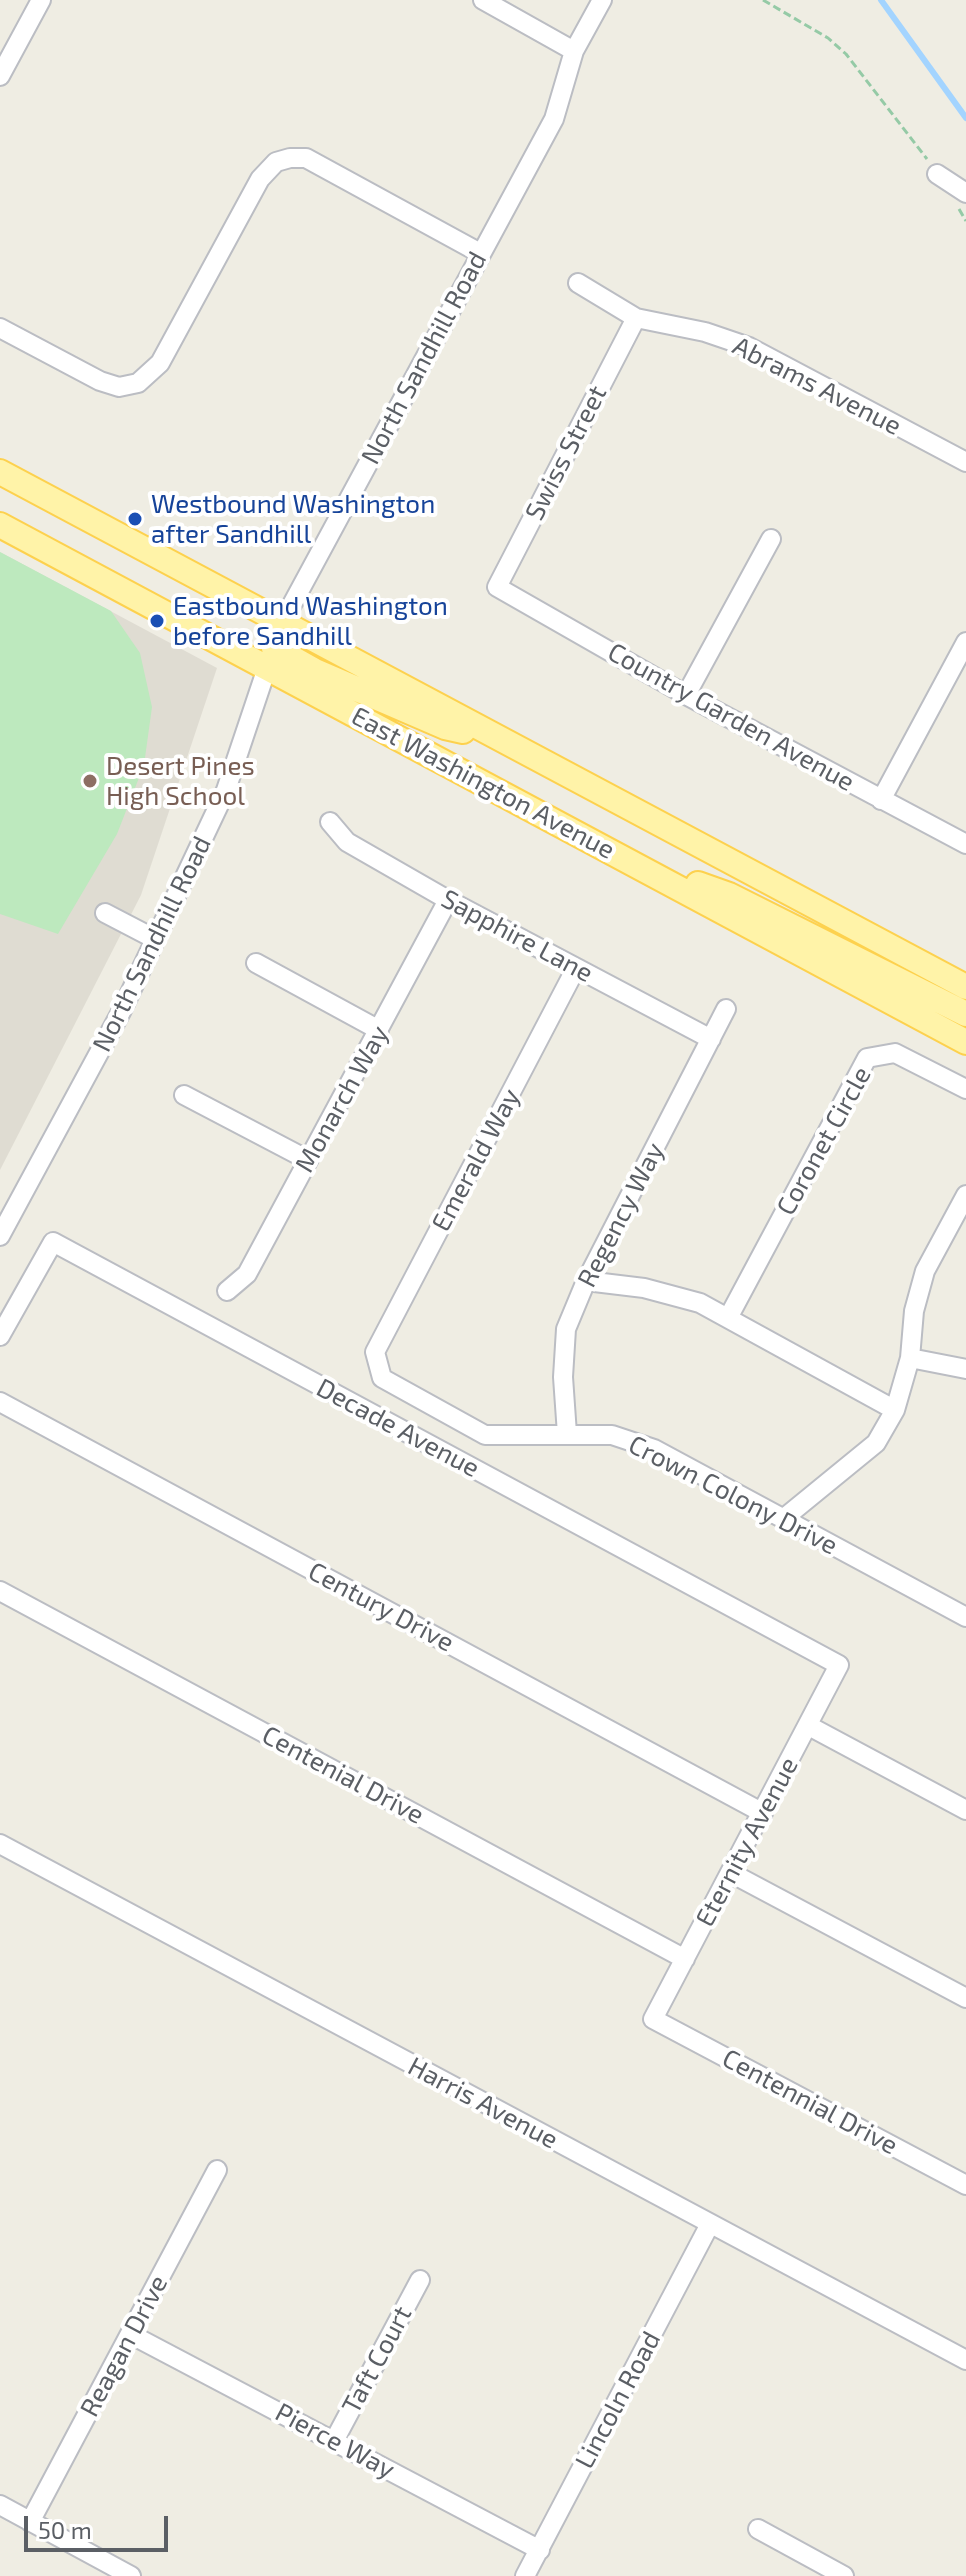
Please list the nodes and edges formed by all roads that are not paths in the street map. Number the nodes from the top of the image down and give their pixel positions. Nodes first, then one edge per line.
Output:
1 (41, 0) edge
2 (483, 0) edge
3 (602, 0) edge
4 (574, 51) junction
5 (0, 76) edge
6 (937, 174) road end
7 (966, 193) edge
8 (480, 253) junction
9 (578, 283) dead end
10 (636, 318) junction
11 (0, 328) edge
12 (966, 462) edge
13 (0, 472) edge
14 (0, 525) edge
15 (771, 539) dead end
16 (497, 587) joint
17 (282, 623) junction
18 (966, 642) edge
19 (270, 658) junction
20 (686, 695) junction
21 (497, 737) junction
22 (881, 800) junction
23 (330, 822) dead end
24 (966, 844) edge
25 (624, 858) junction
26 (448, 900) junction
27 (105, 913) dead end
28 (153, 938) junction
29 (256, 963) dead end
30 (576, 968) junction
31 (966, 987) edge
32 (726, 1009) dead end
33 (966, 1014) edge
34 (379, 1030) junction
35 (711, 1039) junction
36 (966, 1042) edge
37 (966, 1089) edge
38 (184, 1095) dead end
39 (308, 1160) junction
40 (966, 1195) edge
41 (0, 1236) edge
42 (586, 1281) junction
43 (227, 1291) dead end
44 (728, 1318) junction
45 (0, 1336) edge
46 (375, 1352) joint
47 (910, 1358) junction
48 (966, 1369) edge
49 (0, 1402) edge
50 (895, 1410) junction
51 (567, 1434) junction
52 (783, 1519) junction
53 (0, 1591) edge
54 (966, 1617) edge
55 (839, 1665) joint
56 (809, 1726) junction
57 (966, 1810) edge
58 (763, 1813) junction
59 (0, 1844) edge
60 (731, 1873) junction
61 (685, 1959) junction
62 (966, 1998) edge
63 (653, 2019) joint
64 (217, 2170) dead end
65 (966, 2185) edge
66 (710, 2224) junction
67 (420, 2280) dead end
68 (130, 2334) junction
69 (966, 2360) edge
70 (334, 2441) junction
71 (0, 2505) edge
72 (30, 2522) junction
73 (758, 2529) dead end
74 (540, 2550) junction
75 (131, 2576) edge
76 (525, 2576) edge
77 (844, 2576) edge

1 - 5 street
2 - 4 street
3 - 4 street, North Sandhill Road
4 - 8 street, North Sandhill Road
6 - 7 street
8 - 11 street
8 - 17 street, North Sandhill Road
9 - 10 street, Abrams Avenue
10 - 12 street, Abrams Avenue
10 - 16 street, Swiss Street
13 - 17 main road, East Washington Avenue
14 - 19 main road, East Washington Avenue
15 - 20 street
16 - 20 street, Country Garden Avenue
17 - 19 street, North Sandhill Road
17 - 21 main road, East Washington Avenue
18 - 22 street
19 - 21 main road
19 - 25 main road, East Washington Avenue
19 - 28 street, North Sandhill Road
20 - 22 street, Country Garden Avenue
21 - 31 main road, East Washington Avenue
22 - 24 street, Country Garden Avenue
23 - 26 street, Sapphire Lane
25 - 33 main road
25 - 36 main road, East Washington Avenue
26 - 30 street, Sapphire Lane
26 - 34 street, Monarch Way
27 - 28 street
28 - 41 street, North Sandhill Road
29 - 34 street
30 - 35 street, Sapphire Lane
30 - 46 street, Emerald Way
32 - 35 street, Regency Way
34 - 39 street, Monarch Way
35 - 42 street, Regency Way
37 - 44 street, Coronet Circle
38 - 39 street
39 - 43 street, Monarch Way
40 - 47 street
42 - 44 street
42 - 51 street, Regency Way
44 - 50 street
45 - 55 street, Decade Avenue
46 - 51 street, Crown Colony Drive
47 - 48 street
47 - 50 street
49 - 58 street, Century Drive
50 - 52 street
51 - 52 street, Crown Colony Drive
52 - 54 street, Crown Colony Drive
53 - 61 street, Centenial Drive
55 - 56 street, Eternity Avenue
56 - 57 street
56 - 58 street, Eternity Avenue
58 - 60 street, Eternity Avenue
59 - 66 street, Harris Avenue
60 - 61 street, Eternity Avenue
60 - 62 street
61 - 63 street, Eternity Avenue
63 - 65 street, Centennial Drive
64 - 68 street, Reagan Drive
66 - 69 street, Harris Avenue
66 - 74 street, Lincoln Road
67 - 70 street, Taft Court
68 - 70 street, Pierce Way
68 - 72 street, Reagan Drive
70 - 74 street, Pierce Way
71 - 72 street
72 - 75 street
73 - 77 street
74 - 76 street, Lincoln Road

